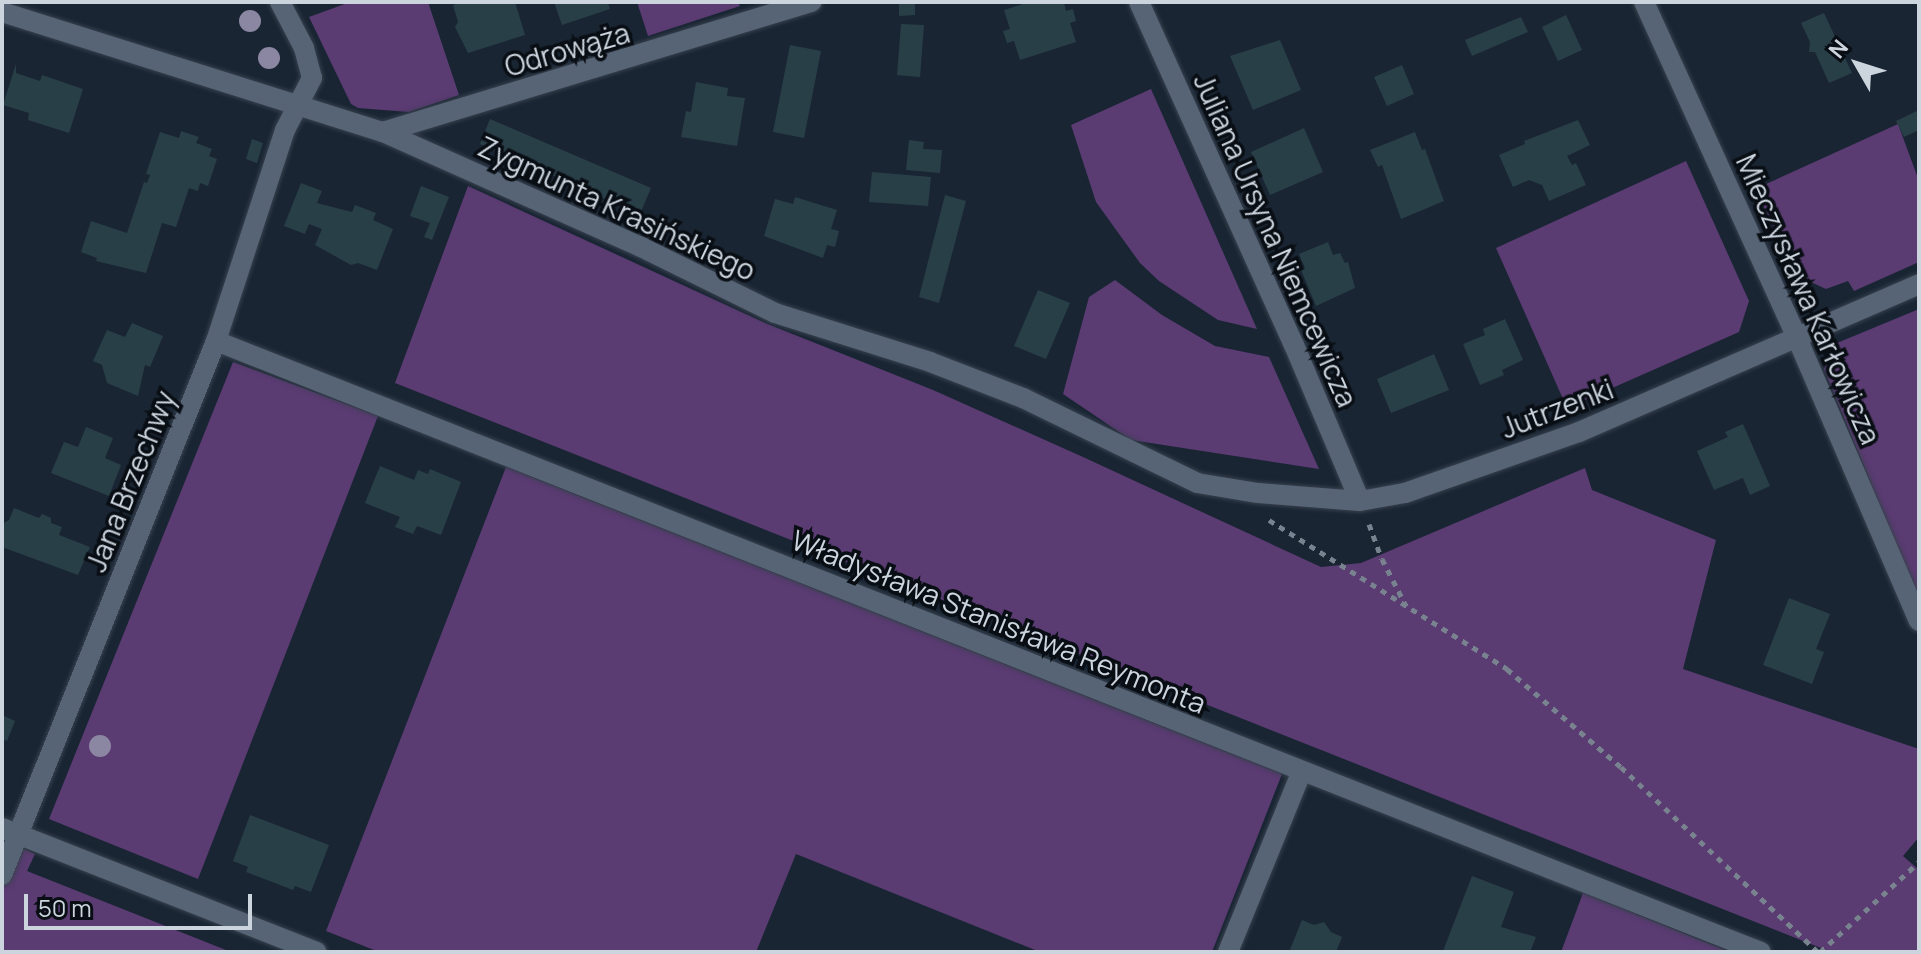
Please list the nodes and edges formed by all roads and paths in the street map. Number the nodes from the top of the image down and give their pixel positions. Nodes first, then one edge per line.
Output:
1 (280, 2) edge
2 (812, 2) edge
3 (1139, 2) edge
4 (1644, 2) edge
5 (2, 12) edge
6 (298, 104) junction
7 (383, 132) junction
8 (1919, 284) edge
9 (1797, 338) junction
10 (216, 341) junction
11 (1197, 483) joint
12 (1360, 501) junction
13 (1264, 517) dead end
14 (1408, 610) junction
15 (1919, 621) edge
16 (1301, 773) junction
17 (10, 831) edge
18 (1919, 862) edge
19 (2, 875) edge
20 (316, 952) edge
21 (1228, 952) edge
22 (1761, 952) edge
23 (1819, 952) edge

1 - 6 street, Jana Brzechwy
2 - 7 street, Odrowąża
3 - 12 street, Juliana Ursyna Niemcewicza
4 - 9 street, Mieczysława Karłowicza
5 - 6 street, Zygmunta Krasińskiego
6 - 7 street, Zygmunta Krasińskiego
6 - 10 street, Jana Brzechwy
7 - 11 street, Zygmunta Krasińskiego
8 - 9 street, Jutrzenki
9 - 12 street, Jutrzenki
9 - 15 street, Mieczysława Karłowicza
10 - 16 street, Władysława Stanisława Reymonta
10 - 17 street, Jana Brzechwy
11 - 12 street, Jutrzenki
12 - 14 path
13 - 14 path
14 - 23 path
16 - 21 street
16 - 22 street, Władysława Stanisława Reymonta
17 - 19 street, Jana Brzechwy
17 - 20 street
18 - 23 path

